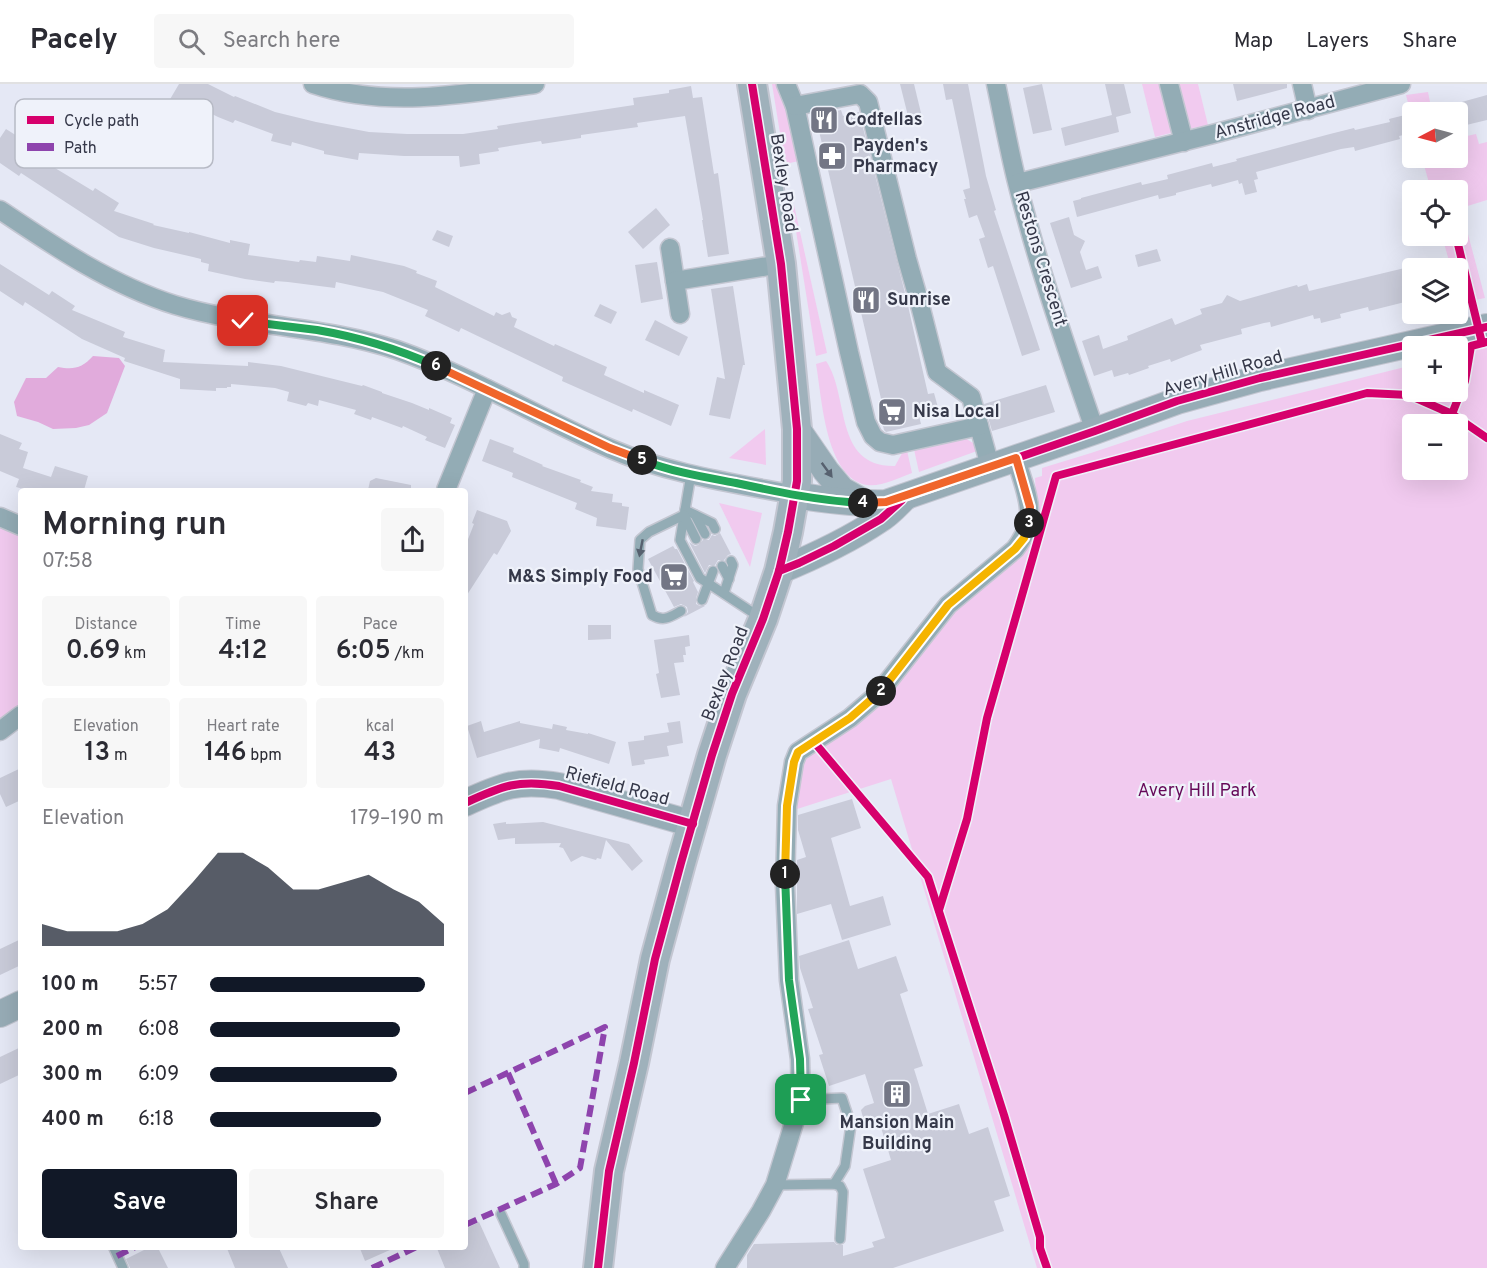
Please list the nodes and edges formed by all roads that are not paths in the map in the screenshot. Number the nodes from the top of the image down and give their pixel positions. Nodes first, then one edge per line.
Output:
1 (313, 84) edge
2 (535, 84) edge
3 (752, 84) edge
4 (786, 84) edge
5 (996, 84) edge
6 (1169, 84) edge
7 (1302, 84) edge
8 (1401, 84) edge
9 (497, 87) edge
10 (795, 106) junction
11 (1308, 110) junction
12 (1184, 142) junction
13 (1018, 183) junction
14 (0, 210) edge
15 (670, 248) dead end
16 (781, 264) junction
17 (675, 281) junction
18 (680, 314) dead end
19 (1487, 327) edge
20 (487, 389) junction
21 (979, 426) junction
22 (797, 429) junction
23 (1095, 431) junction
24 (1016, 458) junction
25 (990, 466) junction
26 (691, 474) junction
27 (447, 488) edge
28 (795, 495) junction
29 (906, 496) junction
30 (865, 503) junction
31 (684, 512) junction
32 (695, 515) junction
33 (0, 517) edge
34 (18, 525) edge
35 (715, 529) dead end
36 (731, 561) dead end
37 (779, 571) junction
38 (729, 579) junction
39 (709, 583) junction
40 (724, 593) junction
41 (702, 600) dead end
42 (681, 611) dead end
43 (762, 619) junction
44 (18, 717) edge
45 (0, 731) edge
46 (468, 802) edge
47 (693, 824) junction
48 (18, 1005) edge
49 (0, 1014) edge
50 (801, 1100) junction
51 (834, 1184) junction
52 (775, 1185) junction
53 (501, 1214) dead end
54 (840, 1239) dead end
55 (116, 1250) edge
56 (123, 1268) edge
57 (524, 1268) edge
58 (598, 1268) edge
59 (726, 1268) edge

1 - 9 street
2 - 9 street
3 - 16 main road, Bexley Road
4 - 10 street, Bexley Road
5 - 13 street, Restons Crescent
6 - 12 street
7 - 11 street
8 - 11 street, Anstridge Road
10 - 21 street
10 - 21 street, Bexley Road
11 - 12 street, Anstridge Road
12 - 13 street, Anstridge Road
13 - 23 street, Restons Crescent
14 - 20 street
15 - 17 street
16 - 17 street
16 - 22 main road, Bexley Road
17 - 18 street
19 - 23 main road, Avery Hill Road
20 - 26 street
20 - 27 street
21 - 25 street
22 - 28 main road, Bexley Road
22 -> 30 main road
23 - 24 main road, Avery Hill Road
24 - 25 main road, Avery Hill Road
24 - 50 street
25 - 29 main road, Avery Hill Road
26 - 28 street
26 - 31 lane
28 - 30 main road, Avery Hill Road
28 - 37 main road, Bexley Road
29 - 30 main road, Avery Hill Road
29 - 37 main road, Avery Hill Road
31 - 32 lane
31 - 32 lane
31 - 39 lane
31 -> 42 lane
32 - 35 lane
33 - 34 street
36 - 38 lane
37 - 43 main road, Bexley Road
38 - 39 lane
38 - 40 lane
39 - 40 lane
39 - 41 lane
40 - 43 lane
43 - 47 main road, Bexley Road
44 - 45 street
46 - 47 main road, Riefield Road
47 - 58 main road, Bexley Road
48 - 49 main road
50 - 51 lane
50 - 52 street
51 - 52 lane
51 - 54 lane
52 - 59 street
53 - 57 lane
55 - 56 lane

